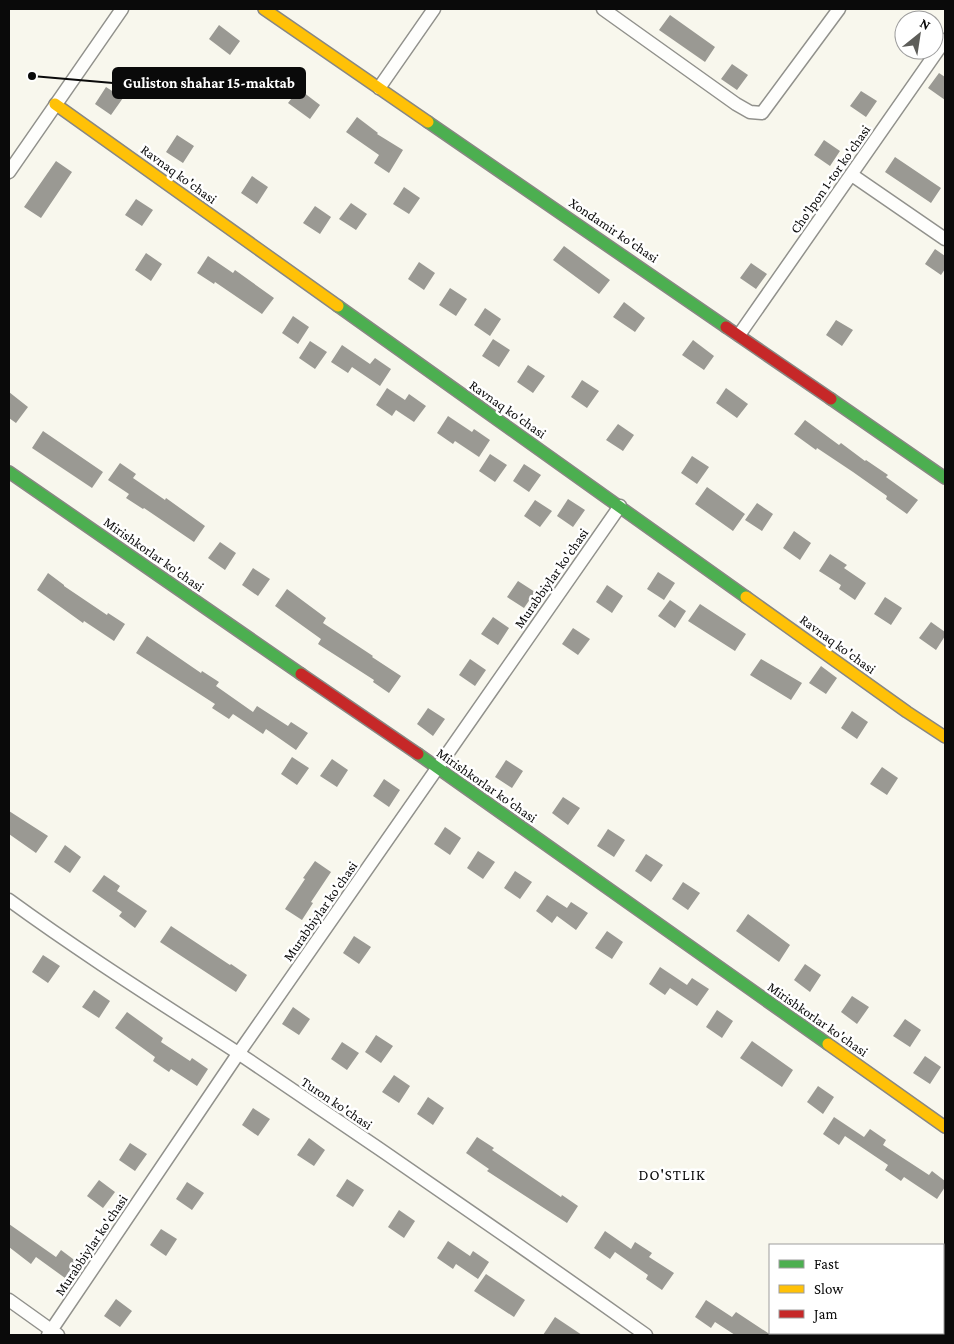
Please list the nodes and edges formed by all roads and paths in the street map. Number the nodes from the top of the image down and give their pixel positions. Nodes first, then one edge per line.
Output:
1 (122, 9) edge
2 (264, 9) edge
3 (434, 9) edge
4 (603, 9) edge
5 (839, 9) edge
6 (945, 40) edge
7 (379, 88) junction
8 (55, 104) junction
9 (9, 172) edge
10 (852, 175) junction
11 (945, 239) edge
12 (739, 335) junction
13 (9, 472) edge
14 (945, 478) edge
15 (620, 506) junction
16 (945, 737) edge
17 (438, 768) junction
18 (9, 900) edge
19 (238, 1054) junction
20 (945, 1127) edge
21 (9, 1300) edge
22 (53, 1334) edge
23 (646, 1335) edge

1 - 8 street
2 - 7 street, Xondamir ko'chasi
3 - 7 street
4 - 5 street
6 - 10 street, Cho'lpon 1-tor ko'chasi
7 - 12 street, Xondamir ko'chasi
8 - 9 street
8 - 15 street, Ravnaq ko'chasi
10 - 11 street
10 - 12 street, Cho'lpon 1-tor ko'chasi
12 - 14 street, Xondamir ko'chasi
13 - 17 street, Mirishkorlar ko'chasi
15 - 16 street, Ravnaq ko'chasi
15 - 17 street, Murabbiylar ko'chasi
17 - 19 street, Murabbiylar ko'chasi
17 - 20 street, Mirishkorlar ko'chasi
18 - 19 street, Turon ko'chasi
19 - 22 street, Murabbiylar ko'chasi
19 - 23 street, Turon ko'chasi
21 - 22 street

